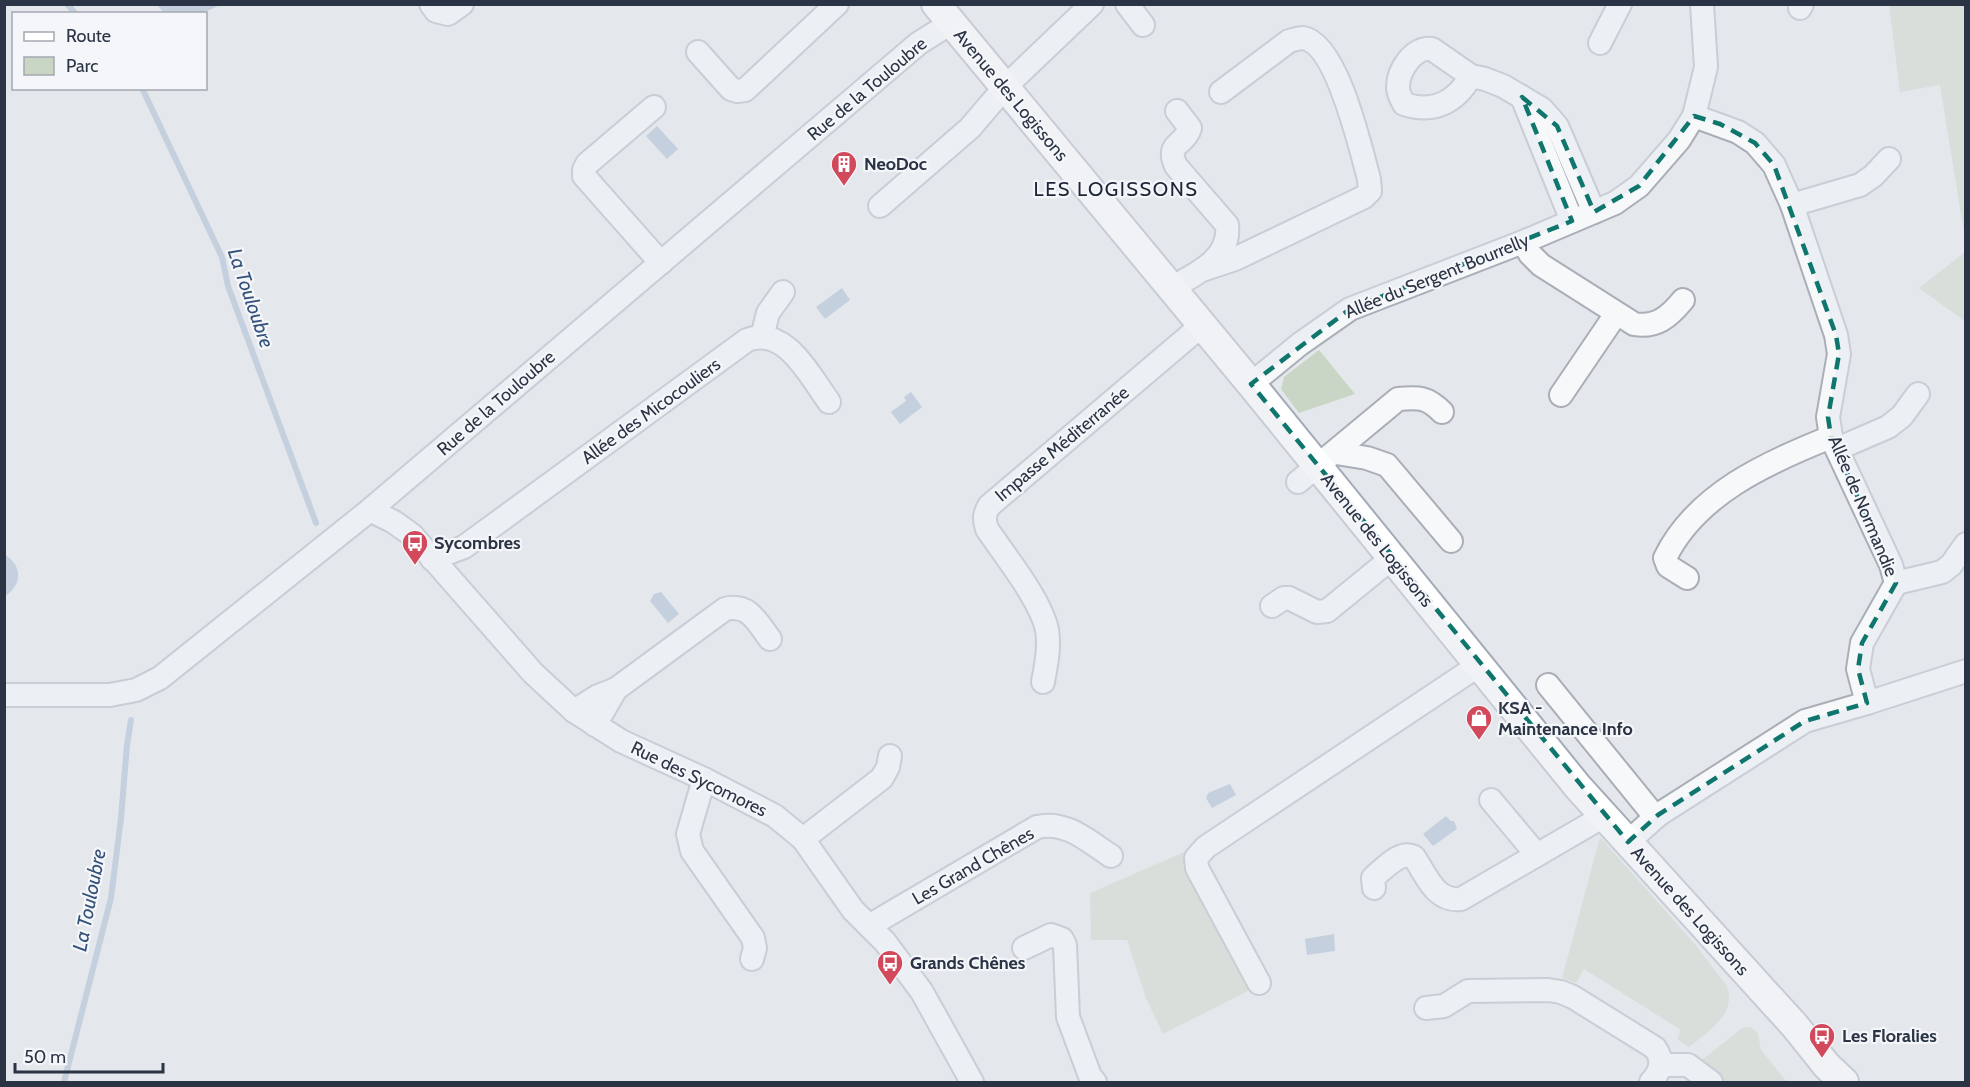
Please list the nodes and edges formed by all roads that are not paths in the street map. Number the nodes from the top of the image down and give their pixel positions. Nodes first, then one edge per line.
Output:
1 (431, 4) edge
2 (462, 4) edge
3 (837, 4) edge
4 (1092, 4) edge
5 (1127, 4) edge
6 (1620, 4) edge
7 (1702, 4) edge
8 (944, 14) edge
9 (1143, 25) dead end
10 (1600, 43) dead end
11 (698, 52) dead end
12 (1471, 76) dead end
13 (1005, 87) junction
14 (1221, 92) dead end
15 (1522, 96) junction
16 (654, 107) dead end
17 (1177, 111) dead end
18 (1694, 116) junction
19 (1889, 159) dead end
20 (1792, 205) junction
21 (880, 206) dead end
22 (1594, 212) junction
23 (1572, 221) junction
24 (1523, 242) junction
25 (661, 263) junction
26 (1205, 269) junction
27 (1171, 288) junction
28 (783, 292) dead end
29 (1683, 300) dead end
30 (1616, 314) junction
31 (1201, 326) junction
32 (762, 337) junction
33 (1251, 384) junction
34 (1918, 394) dead end
35 (1561, 395) dead end
36 (830, 402) dead end
37 (1442, 412) dead end
38 (1834, 443) junction
39 (1317, 467) junction
40 (393, 491) junction
41 (370, 510) junction
42 (411, 535) junction
43 (1451, 541) dead end
44 (1965, 544) edge
45 (464, 547) junction
46 (1392, 558) junction
47 (432, 559) junction
48 (1687, 578) dead end
49 (451, 579) junction
50 (1896, 583) junction
51 (1272, 606) dead end
52 (770, 639) dead end
53 (1479, 665) junction
54 (1965, 671) edge
55 (1042, 682) dead end
56 (1548, 685) dead end
57 (616, 689) junction
58 (4, 695) edge
59 (1867, 703) junction
60 (574, 711) junction
61 (595, 725) junction
62 (890, 756) dead end
63 (704, 778) junction
64 (1491, 800) dead end
65 (1658, 815) junction
66 (1604, 816) junction
67 (804, 839) junction
68 (1628, 842) junction
69 (1537, 855) junction
70 (1111, 856) dead end
71 (1374, 888) dead end
72 (869, 927) junction
73 (1024, 948) dead end
74 (752, 959) dead end
75 (1259, 983) dead end
76 (1426, 1008) dead end
77 (1656, 1074) edge
78 (1835, 1077) edge
79 (972, 1083) edge
80 (1095, 1083) edge
81 (1711, 1083) edge

1 - 2 street
3 - 11 street
4 - 13 street
5 - 9 street
6 - 10 street
7 - 18 street, Allée du Sergent Bourrelly
8 - 13 main road, Avenue des Logissons
8 - 25 street, Rue de la Touloubre
12 - 15 street
13 - 21 street
13 - 27 main road, Avenue des Logissons
14 - 26 street
15 - 22 street
15 - 23 street
16 - 25 street
17 - 26 street
18 - 20 street, Allée de Normandie
18 - 22 street, Allée du Sergent Bourrelly
19 - 20 street
20 - 38 street, Allée de Normandie
22 - 23 street, Allée du Sergent Bourrelly
23 - 24 street, Allée du Sergent Bourrelly
24 - 30 street
24 - 33 street, Allée du Sergent Bourrelly
25 - 40 street, Rue de la Touloubre
26 - 27 street
27 - 31 main road, Avenue des Logissons
28 - 32 street
29 - 30 street
30 - 35 street
31 - 33 main road, Avenue des Logissons
31 - 55 street, Impasse Méditerranée
32 - 36 street
32 - 45 street, Allée des Micocouliers
33 - 39 main road, Avenue des Logissons
34 - 38 street
37 - 39 street
38 - 48 street
38 - 50 street, Allée de Normandie
39 - 43 street
39 - 46 main road, Avenue des Logissons
40 - 41 street, Rue de la Touloubre
40 - 42 street
41 - 42 street
41 - 58 street, Rue de la Touloubre
42 - 47 street, Rue des Sycomores
44 - 50 street
45 - 47 street, Allée des Micocouliers
45 - 49 street
46 - 51 street
46 - 53 main road, Avenue des Logissons
47 - 49 street, Rue des Sycomores
49 - 60 street, Rue des Sycomores
50 - 59 street, Allée de Normandie
52 - 57 street
53 - 66 main road, Avenue des Logissons
53 - 75 street
54 - 59 street
56 - 65 street
57 - 60 street
57 - 61 street
59 - 65 street
60 - 61 street, Rue des Sycomores
61 - 63 street, Rue des Sycomores
62 - 67 street
63 - 67 street, Rue des Sycomores
63 - 74 street
64 - 69 street
65 - 68 street
66 - 68 main road, Avenue des Logissons
66 - 69 street
67 - 72 street, Rue des Sycomores
68 - 78 main road, Avenue des Logissons
69 - 71 street
70 - 72 street, Les Grand Chênes
72 - 79 street, Rue des Sycomores
73 - 80 street
76 - 77 street
77 - 81 street

